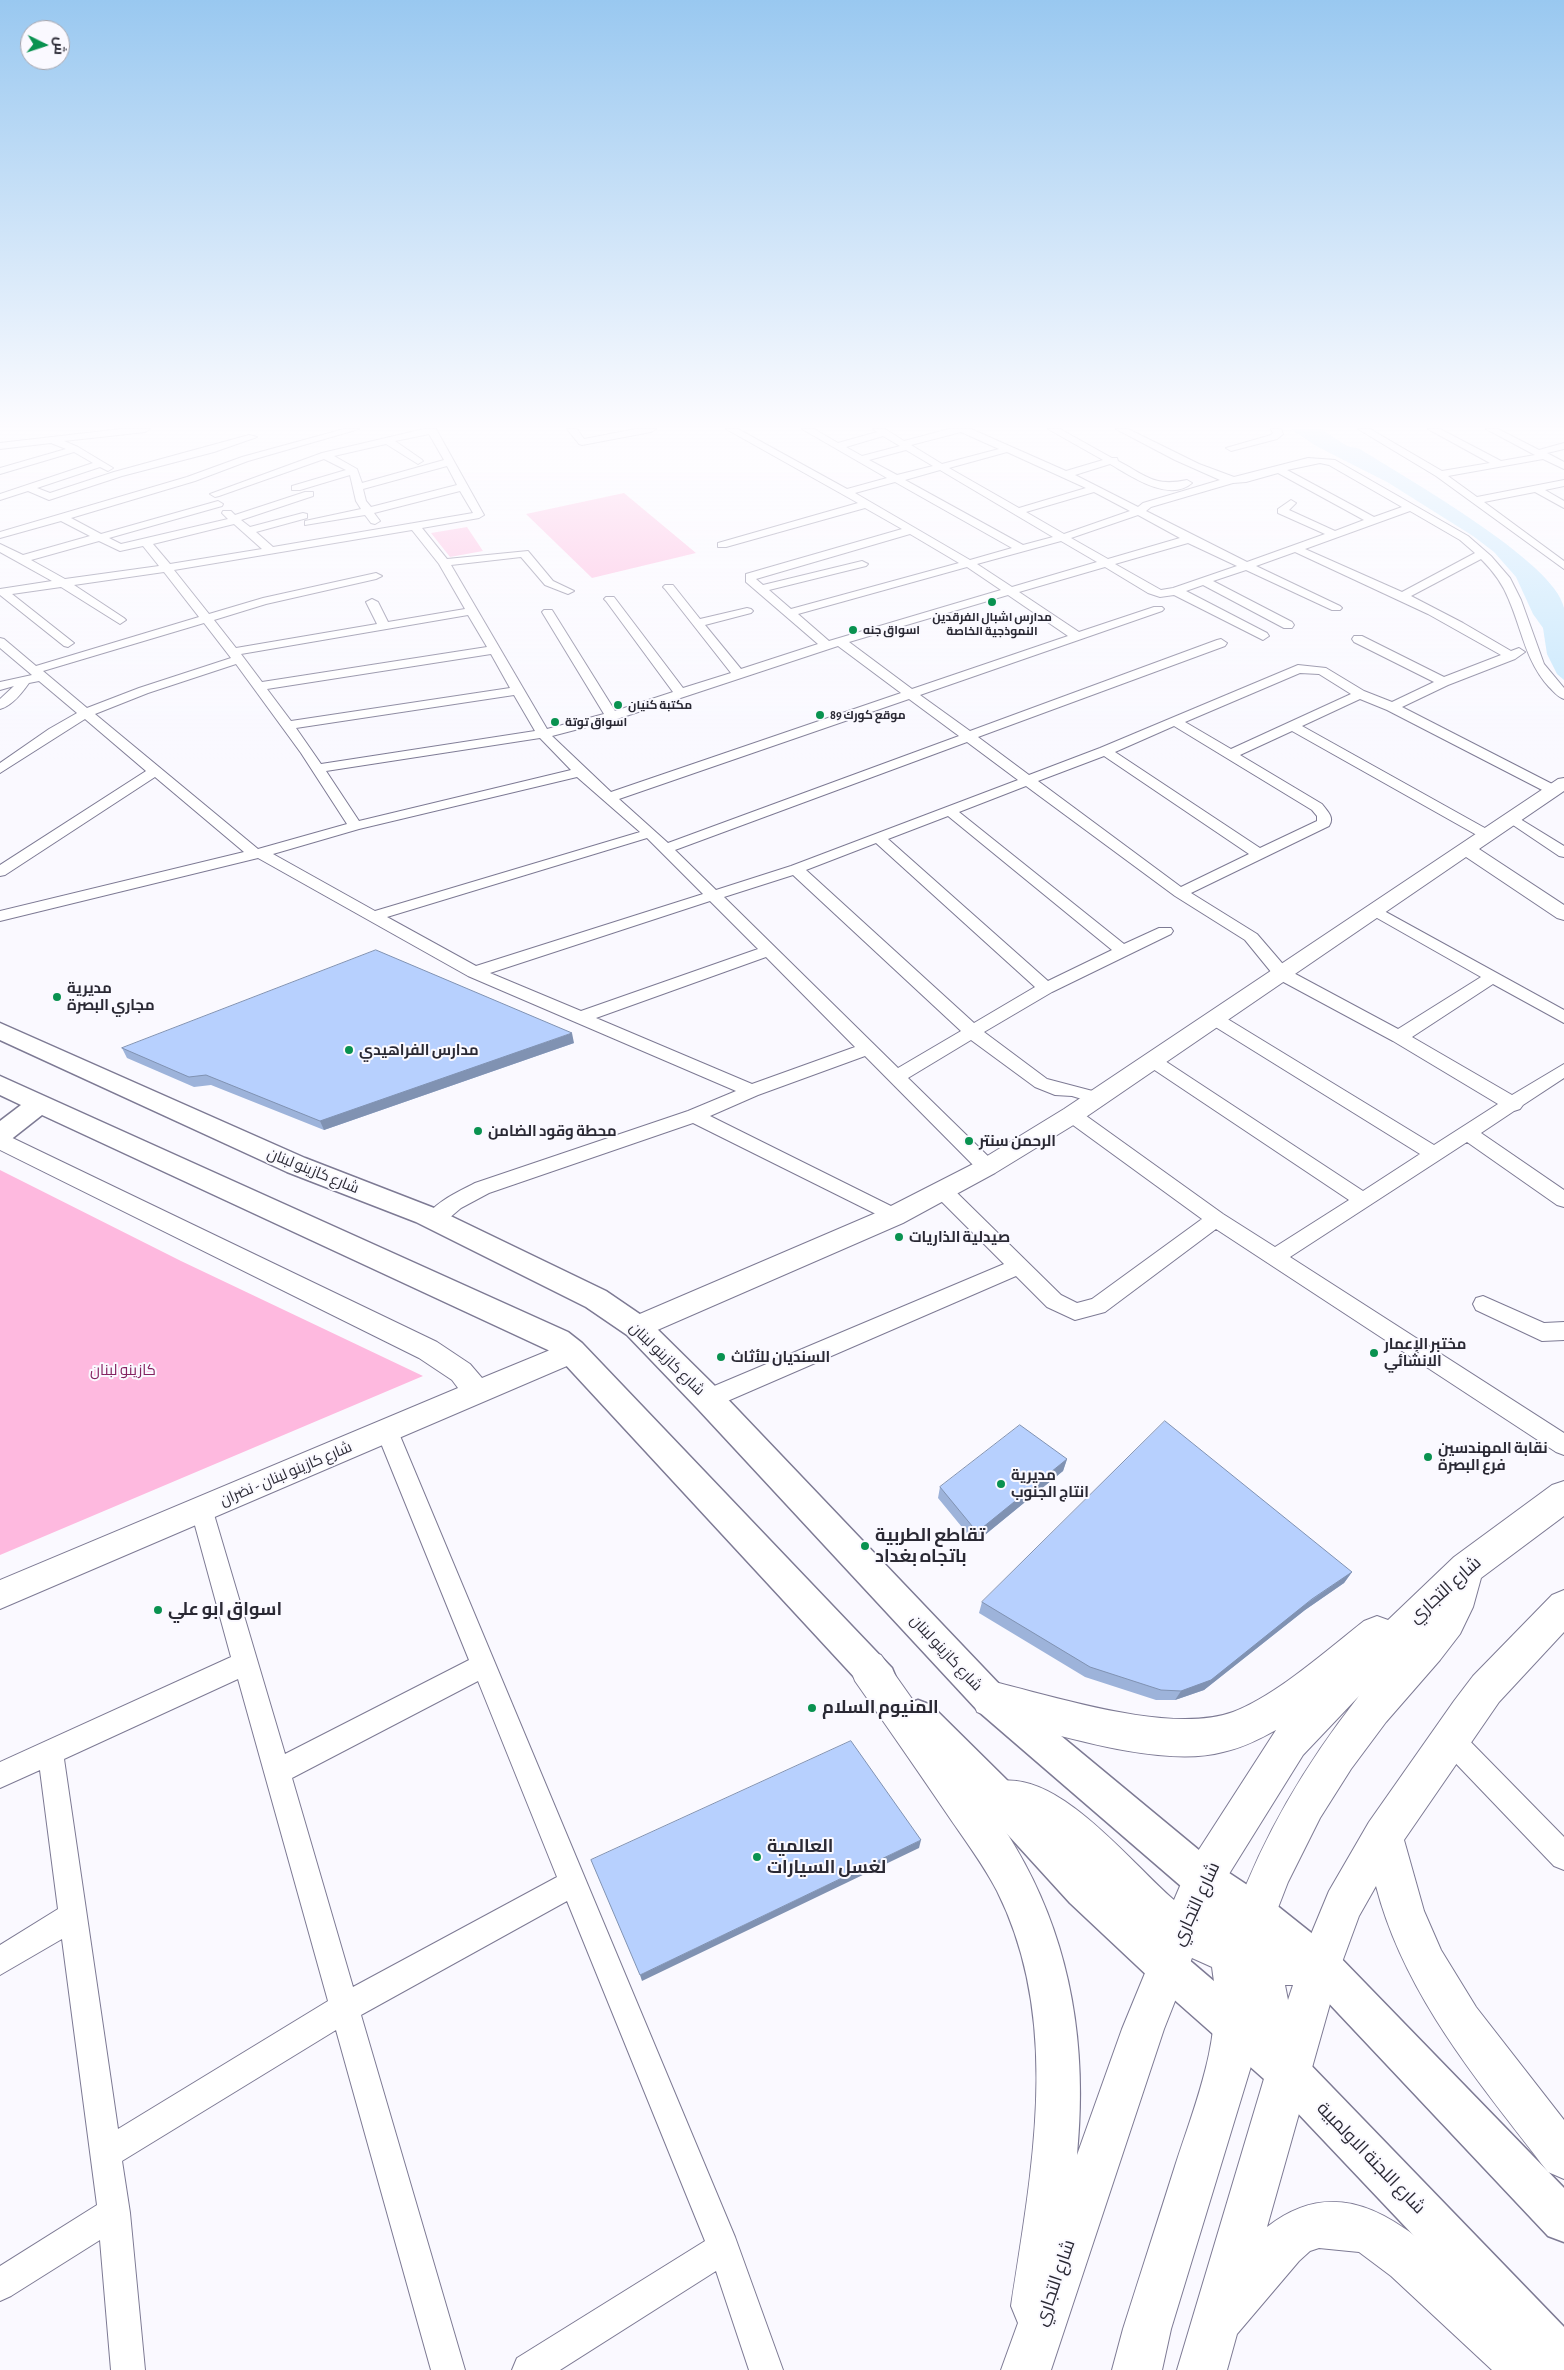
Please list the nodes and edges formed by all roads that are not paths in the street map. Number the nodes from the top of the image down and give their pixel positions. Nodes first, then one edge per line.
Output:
1 (92, 540) edge
2 (105, 540) edge
3 (156, 540) edge
4 (258, 540) edge
5 (324, 540) edge
6 (338, 540) edge
7 (425, 540) edge
8 (741, 540) edge
9 (877, 540) edge
10 (927, 540) edge
11 (1005, 540) edge
12 (1054, 540) edge
13 (1068, 540) edge
14 (1187, 540) edge
15 (1190, 540) edge
16 (1321, 540) edge
17 (1466, 540) edge
18 (1529, 540) edge
19 (146, 542) junction
20 (326, 542) junction
21 (722, 545) dead end
22 (1, 548) edge
23 (1020, 548) junction
24 (1296, 548) junction
25 (272, 551) junction
26 (1482, 554) junction
27 (22, 560) junction
28 (1107, 563) junction
29 (444, 564) junction
30 (862, 564) dead end
31 (969, 564) junction
32 (1246, 566) junction
33 (1564, 566) edge
34 (167, 568) junction
35 (376, 576) dead end
36 (1204, 581) junction
37 (63, 583) junction
38 (669, 587) dead end
39 (760, 589) junction
40 (568, 591) dead end
41 (1008, 591) junction
42 (1176, 591) junction
43 (2, 592) edge
44 (1404, 595) junction
45 (610, 599) dead end
46 (372, 602) dead end
47 (1336, 608) dead end
48 (1158, 609) dead end
49 (747, 611) dead end
50 (471, 612) junction
51 (548, 612) dead end
52 (789, 613) junction
53 (205, 618) junction
54 (120, 620) dead end
55 (698, 623) junction
56 (1288, 624) dead end
57 (384, 626) junction
58 (1263, 636) dead end
59 (1078, 637) junction
60 (1358, 640) dead end
61 (0, 642) edge
62 (68, 643) dead end
63 (833, 643) junction
64 (1221, 643) dead end
65 (1533, 647) junction
66 (493, 650) junction
67 (236, 655) junction
68 (1511, 656) junction
69 (39, 673) junction
70 (739, 674) junction
71 (25, 680) junction
72 (1444, 682) junction
73 (0, 686) edge
74 (261, 686) junction
75 (517, 690) junction
76 (681, 694) junction
77 (913, 694) junction
78 (1360, 694) junction
79 (1564, 695) edge
80 (0, 705) edge
81 (1392, 707) junction
82 (86, 713) junction
83 (612, 716) junction
84 (1176, 722) junction
85 (288, 725) junction
86 (1291, 725) junction
87 (542, 734) junction
88 (970, 736) junction
89 (1105, 751) junction
90 (1229, 755) junction
91 (319, 768) junction
92 (0, 769) edge
93 (154, 772) junction
94 (580, 772) junction
95 (1028, 779) junction
96 (1559, 786) edge
97 (611, 797) junction
98 (950, 811) junction
99 (1512, 818) junction
100 (355, 826) junction
101 (650, 833) junction
102 (1487, 835) junction
103 (878, 837) junction
104 (664, 848) junction
105 (1466, 849) junction
106 (257, 853) junction
107 (1564, 853) edge
108 (1259, 854) junction
109 (796, 869) junction
110 (0, 872) edge
111 (1180, 893) junction
112 (712, 897) junction
113 (1375, 911) junction
114 (1564, 914) edge
115 (0, 916) edge
116 (374, 916) junction
117 (1165, 931) dead end
118 (768, 951) junction
119 (1124, 952) junction
120 (474, 972) junction
121 (1282, 974) junction
122 (1494, 977) junction
123 (1046, 988) junction
124 (1564, 1017) edge
125 (579, 1018) junction
126 (1215, 1019) junction
127 (0, 1031) edge
128 (972, 1031) junction
129 (1399, 1037) junction
130 (866, 1049) junction
131 (1153, 1060) junction
132 (1564, 1070) edge
133 (896, 1076) junction
134 (0, 1086) edge
135 (752, 1090) junction
136 (1098, 1098) junction
137 (39, 1104) junction
138 (1514, 1105) junction
139 (1072, 1115) junction
140 (694, 1116) junction
141 (1468, 1133) junction
142 (0, 1134) edge
143 (0, 1140) edge
144 (1434, 1154) junction
145 (987, 1167) junction
146 (942, 1190) junction
147 (1364, 1200) junction
148 (1564, 1200) edge
149 (894, 1216) junction
150 (1216, 1219) junction
151 (434, 1220) junction
152 (1277, 1256) junction
153 (1018, 1266) junction
154 (1483, 1304) dead end
155 (637, 1327) junction
156 (1564, 1331) edge
157 (572, 1352) junction
158 (478, 1392) junction
159 (708, 1399) junction
160 (387, 1431) junction
161 (1564, 1445) edge
162 (1564, 1496) edge
163 (202, 1510) junction
164 (1466, 1569) junction
165 (0, 1595) edge
166 (1564, 1607) edge
167 (1419, 1613) junction
168 (245, 1663) junction
169 (484, 1666) junction
170 (868, 1668) junction
171 (990, 1699) junction
172 (1450, 1739) junction
173 (50, 1752) junction
174 (277, 1772) junction
175 (0, 1776) edge
176 (1002, 1800) joint
177 (1383, 1836) junction
178 (1564, 1856) edge
179 (1203, 1879) junction
180 (573, 1883) junction
181 (1256, 1914) junction
182 (73, 1916) junction
183 (1175, 1949) junction
184 (1245, 1957) junction
185 (0, 1961) edge
186 (1320, 1965) junction
187 (344, 2008) junction
188 (1235, 2025) junction
189 (1288, 2072) junction
190 (106, 2153) junction
191 (1564, 2156) edge
192 (114, 2213) junction
193 (1564, 2220) edge
194 (724, 2248) junction
195 (0, 2285) edge
196 (1215, 2325) junction
197 (1564, 2360) edge
198 (1026, 2368) edge
199 (128, 2370) edge
200 (448, 2370) edge
201 (529, 2370) edge
202 (766, 2370) edge
203 (1137, 2370) edge
204 (1202, 2370) edge
205 (1528, 2370) edge

1 - 27 street
2 - 19 street
3 - 19 street
4 - 25 street
5 - 20 street
6 - 20 street
7 - 29 street
8 - 21 street
9 - 39 street
10 - 31 street
11 - 23 street
12 - 23 street
13 - 28 street
14 - 28 street
15 - 32 street
16 - 24 street
17 - 26 street
18 - 33 street
19 - 34 street
20 - 25 street
22 - 27 street
23 - 31 street
24 - 32 street
24 - 44 street
25 - 34 street
26 - 44 street
26 - 65 street
27 - 37 street
28 - 41 street
28 - 42 street
29 - 40 street
29 - 50 street
30 - 39 street
31 - 41 street
31 - 52 street
32 - 36 street
32 - 47 street
34 - 37 street
34 - 53 street
35 - 53 street
36 - 42 street
36 - 56 street
37 - 43 street
37 - 54 street
38 - 55 street
39 - 52 street
41 - 59 street
41 - 63 street
42 - 58 street
43 - 62 street
44 - 68 street
45 - 76 street
46 - 57 street
48 - 59 street
49 - 55 street
50 - 57 street
50 - 66 street
51 - 83 street
52 - 63 street
53 - 67 street
53 - 69 street
55 - 70 street
57 - 67 street
59 - 77 street
60 - 72 street
61 - 69 street
63 - 70 street
63 - 77 street
64 - 88 street
65 - 68 street
65 - 79 street
66 - 74 street
66 - 75 street
67 - 74 street
67 - 82 street
68 - 72 street
69 - 71 street
69 - 82 street
70 - 76 street
71 - 73 street
71 - 80 street
72 - 81 street
74 - 85 street
75 - 85 street
75 - 87 street
76 - 83 street
77 - 88 street
77 - 97 street
78 - 81 street
78 - 84 street
78 - 86 street
81 - 96 street
82 - 92 street
82 - 93 street
83 - 87 street
84 - 89 street
84 - 90 street
85 - 91 street
86 - 90 street
86 - 102 street
87 - 91 street
87 - 94 street
88 - 95 street
88 - 104 street
89 - 95 street
89 - 108 street
90 - 108 street
91 - 100 street
93 - 106 street
93 - 110 street
94 - 97 street
94 - 100 street
95 - 98 street
95 - 111 street
96 - 99 street
97 - 101 street
98 - 103 street
98 - 119 street
99 - 102 street
99 - 107 street
100 - 106 street
101 - 104 street
101 - 116 street
102 - 105 street
103 - 109 street
103 - 123 street
104 - 112 street
105 - 113 street
105 - 114 street
106 - 115 street
106 - 116 street
108 - 111 street
109 - 112 street
109 - 128 street
111 - 121 street
112 - 118 street
112 - 120 street
113 - 121 street
113 - 122 street
116 - 120 street
117 - 119 street
118 - 125 street
118 - 130 street
119 - 123 street
120 - 125 street
121 - 126 street
121 - 129 street
122 - 124 street
122 - 129 street
123 - 128 street
125 - 135 street
126 - 131 street
126 - 144 street
127 - 151 main road, شارع كازينو لبنان
128 - 133 street
128 - 136 street
129 - 138 street
130 - 133 street
130 - 135 street
131 - 136 street
131 - 147 street
132 - 138 street
133 - 145 street
134 - 137 main road
135 - 140 street
136 - 139 street
137 - 142 main road
137 - 157 main road
138 - 141 street
139 - 145 street
139 - 150 street
140 - 149 street
140 - 151 street
141 - 144 street
141 - 148 street
143 - 158 street
144 - 147 street
145 - 146 street
146 - 149 street
146 - 153 street
147 - 152 street
149 - 155 street
150 - 152 street
150 - 153 street
151 - 155 main road, شارع كازينو لبنان
152 - 161 street
153 - 159 street
154 - 156 street
155 - 159 main road, شارع كازينو لبنان
157 - 158 street, شارع كازينو لبنان - نضران
157 - 170 main road
158 - 160 street, شارع كازينو لبنان - نضران
159 - 171 main road, شارع كازينو لبنان
160 - 163 street, شارع كازينو لبنان - نضران
160 - 169 street
162 - 164 main road, شارع التجاري
163 - 165 street, شارع كازينو لبنان - نضران
163 - 168 street
164 - 167 main road, شارع التجاري
164 - 181 main road
166 - 172 main road
167 - 171 main road
167 - 179 main road, شارع التجاري
168 - 173 street
168 - 174 street
169 - 174 street
169 - 180 street
170 - 176 main road
170 - 198 main road
171 - 179 main road, شارع كازينو لبنان
172 - 177 main road
172 - 178 street
173 - 175 street
173 - 182 street
174 - 187 street
176 - 183 main road
177 - 186 main road
177 - 191 main road
179 - 181 main road, شارع كازينو لبنان
179 - 183 main road, شارع التجاري
179 - 184 main road
180 - 187 street
180 - 194 street
181 - 184 main road
181 - 186 main road, شارع كازينو لبنان
182 - 185 street
182 - 190 street
183 - 184 main road
183 - 188 main road, شارع اللجنة الاولمبية
183 - 198 main road, شارع التجاري
184 - 186 main road
184 - 188 main road
184 - 189 main road
186 - 189 main road
186 - 193 main road
187 - 190 street
187 - 200 street
188 - 189 main road, شارع اللجنة الاولمبية
188 - 203 main road
189 - 196 main road
189 - 197 main road, شارع اللجنة الاولمبية
190 - 192 street
192 - 195 street
192 - 199 street
194 - 201 street
194 - 202 street
196 - 204 main road
196 - 205 main road

